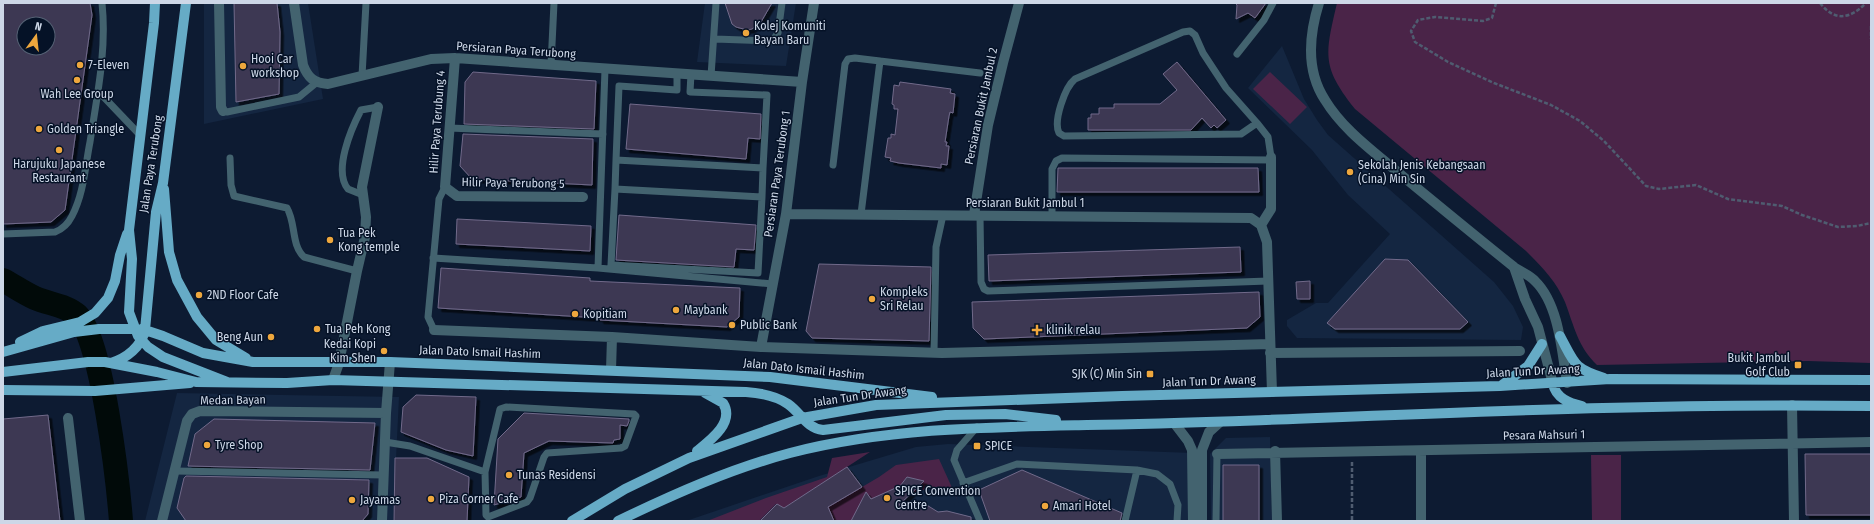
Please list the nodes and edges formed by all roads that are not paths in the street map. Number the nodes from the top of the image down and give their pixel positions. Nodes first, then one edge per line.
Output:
1 (102, 3) edge
2 (155, 3) edge
3 (186, 3) edge
4 (219, 3) edge
5 (294, 3) edge
6 (366, 3) edge
7 (554, 3) edge
8 (716, 3) edge
9 (782, 3) edge
10 (814, 3) edge
11 (1019, 3) edge
12 (1273, 3) edge
13 (1319, 3) edge
14 (715, 39) junction
15 (1237, 54) dead end
16 (455, 58) junction
17 (880, 61) junction
18 (551, 65) junction
19 (606, 69) junction
20 (677, 73) junction
21 (980, 73) dead end
22 (691, 74) junction
23 (362, 76) junction
24 (711, 76) junction
25 (802, 82) junction
26 (316, 83) junction
27 (98, 91) junction
28 (378, 107) joint
29 (223, 111) joint
30 (1257, 123) junction
31 (449, 128) junction
32 (603, 134) junction
33 (140, 135) junction
34 (230, 158) dead end
35 (1271, 158) junction
36 (616, 160) junction
37 (833, 165) dead end
38 (763, 168) junction
39 (163, 183) junction
40 (445, 188) junction
41 (615, 189) junction
42 (363, 196) junction
43 (583, 197) dead end
44 (762, 197) junction
45 (786, 214) junction
46 (861, 214) junction
47 (943, 215) junction
48 (977, 215) junction
49 (1052, 216) junction
50 (1261, 225) junction
51 (129, 230) junction
52 (3, 234) edge
53 (433, 258) junction
54 (1514, 267) junction
55 (598, 268) junction
56 (357, 271) junction
57 (1268, 281) junction
58 (773, 284) junction
59 (72, 328) junction
60 (134, 330) junction
61 (145, 330) junction
62 (434, 330) joint
63 (1560, 336) junction
64 (612, 337) junction
65 (141, 341) junction
66 (1542, 344) junction
67 (761, 347) junction
68 (1270, 348) junction
69 (3, 351) edge
70 (1520, 351) dead end
71 (934, 352) junction
72 (253, 362) junction
73 (390, 362) junction
74 (108, 363) junction
75 (339, 363) junction
76 (611, 370) junction
77 (3, 372) edge
78 (1610, 379) junction
79 (333, 380) junction
80 (1871, 380) edge
81 (196, 382) junction
82 (228, 382) junction
83 (388, 382) junction
84 (1567, 383) junction
85 (1553, 384) junction
86 (1500, 386) junction
87 (3, 390) edge
88 (694, 391) junction
89 (1272, 392) junction
90 (1561, 398) junction
91 (962, 401) junction
92 (1792, 405) junction
93 (1871, 406) edge
94 (1596, 409) junction
95 (1533, 410) junction
96 (386, 413) junction
97 (68, 418) dead end
98 (802, 418) junction
99 (1220, 422) junction
100 (1175, 424) junction
101 (1093, 425) junction
102 (977, 427) junction
103 (385, 442) junction
104 (1794, 442) junction
105 (1871, 442) edge
106 (1197, 450) junction
107 (1275, 451) junction
108 (1421, 451) junction
109 (1217, 454) joint
110 (689, 458) junction
111 (1137, 470) junction
112 (175, 471) junction
113 (486, 472) junction
114 (383, 475) junction
115 (963, 483) junction
116 (80, 521) edge
117 (162, 521) edge
118 (382, 521) edge
119 (572, 521) edge
120 (618, 521) edge
121 (980, 521) edge
122 (1125, 521) edge
123 (1176, 521) edge
124 (1193, 521) edge
125 (1202, 521) edge
126 (1216, 521) edge
127 (1277, 521) edge
128 (1421, 521) edge
129 (1794, 521) edge

1 - 27 lane
2 - 33 main road, Jalan Paya Terubong
3 - 39 main road, Jalan Paya Terubong
4 - 29 street
5 - 26 street
6 - 23 lane
7 - 18 lane
8 - 14 lane
9 - 14 lane
10 - 25 street, Persiaran Paya Terubong 1
11 - 48 street, Persiaran Bukit Jambul 2
12 - 15 lane
13 - 54 street
14 - 24 lane
16 - 18 street, Persiaran Paya Terubong
16 - 23 street, Persiaran Paya Terubong
16 - 31 street, Hilir Paya Terubung 4
17 - 21 lane
17 - 37 lane
17 - 46 lane
18 - 19 street, Persiaran Paya Terubong
19 - 20 street, Persiaran Paya Terubong
19 - 32 lane
20 - 22 street, Persiaran Paya Terubong
20 - 36 lane
22 - 24 street, Persiaran Paya Terubong
22 - 38 lane
23 - 26 street, Persiaran Paya Terubong
24 - 25 street, Persiaran Paya Terubong
25 - 45 street, Persiaran Paya Terubong 1
26 - 29 lane
27 - 33 lane
27 - 52 lane
28 - 42 street
28 - 42 lane
30 - 30 lane
30 - 35 lane
31 - 32 lane
31 - 40 street, Hilir Paya Terubung 4
32 - 55 lane
33 - 51 main road, Jalan Paya Terubong
34 - 56 lane
35 - 49 lane
35 - 50 street
36 - 38 lane
36 - 41 lane
38 - 44 lane
39 - 61 main road, Jalan Paya Terubong
39 - 72 main road
40 - 43 street, Hilir Paya Terubong 5
40 - 53 lane
41 - 44 lane
41 - 44 lane
42 - 56 street
45 - 46 street, Persiaran Bukit Jambul 1
45 - 58 street, Persiaran Paya Terubong 1
46 - 47 street, Persiaran Bukit Jambul 1
47 - 48 street, Persiaran Bukit Jambul 1
47 - 71 lane
48 - 49 street, Persiaran Bukit Jambul 1
48 - 57 lane
49 - 50 street, Persiaran Bukit Jambul 1
50 - 57 street
51 - 59 main road
51 - 60 main road, Jalan Paya Terubong
53 - 55 lane
53 - 62 lane
54 - 63 street
54 - 66 street
55 - 58 lane
56 - 75 street
57 - 68 street
58 - 67 street, Persiaran Paya Terubong 1
59 - 60 main road, Jalan Dato Ismail Hashim
59 - 69 main road, Jalan Dato Ismail Hashim
60 - 61 main road, Jalan Dato Ismail Hashim
60 - 65 main road, Jalan Paya Terubong
61 - 65 main road, Jalan Paya Terubong
61 - 72 main road, Jalan Dato Ismail Hashim
62 - 64 street
63 - 78 main road
63 - 84 street
64 - 67 street
64 - 76 street
65 - 74 main road
65 - 82 main road
66 - 85 street
66 - 86 main road
67 - 71 street
68 - 70 street
68 - 71 street
68 - 89 street
72 - 75 main road, Jalan Dato Ismail Hashim
73 - 75 main road, Jalan Dato Ismail Hashim
73 - 76 main road, Jalan Dato Ismail Hashim
73 - 83 street
74 - 77 main road
74 - 81 main road
75 - 79 street
76 - 91 main road, Jalan Dato Ismail Hashim
78 - 80 main road, Jalan Tun Dr Awang
78 - 84 main road, Jalan Tun Dr Awang
79 - 82 main road
79 - 83 main road
81 - 82 main road
81 - 87 main road
83 - 88 main road
83 - 96 street
84 - 85 main road, Jalan Tun Dr Awang
84 - 90 main road
85 - 86 main road, Jalan Tun Dr Awang
85 - 90 main road
86 - 89 main road, Jalan Tun Dr Awang
88 - 98 main road
88 - 110 main road
89 - 91 main road, Jalan Tun Dr Awang
90 - 94 main road
90 - 95 main road
91 - 98 main road, Jalan Tun Dr Awang
92 - 93 main road
92 - 94 main road
92 - 104 street
94 - 95 main road
95 - 99 main road
96 - 103 street
96 - 112 street, Medan Bayan
97 - 116 street
98 - 101 main road
98 - 110 main road, Jalan Tun Dr Awang
99 - 100 main road
99 - 106 street
100 - 101 main road
100 - 106 street
101 - 102 main road
102 - 115 lane
102 - 120 main road
103 - 113 lane
103 - 114 street
104 - 105 street, Pesara Mahsuri 1
104 - 108 street, Pesara Mahsuri 1
104 - 129 street
106 - 124 street
106 - 125 street
107 - 108 street, Pesara Mahsuri 1
107 - 109 street, Pesara Mahsuri 1
107 - 127 street
108 - 128 street
109 - 126 lane
110 - 119 main road, Jalan Tun Dr Awang
111 - 115 lane
111 - 122 lane
111 - 123 lane
112 - 114 lane
112 - 117 street, Medan Bayan
113 - 113 lane
114 - 118 street
115 - 121 lane

